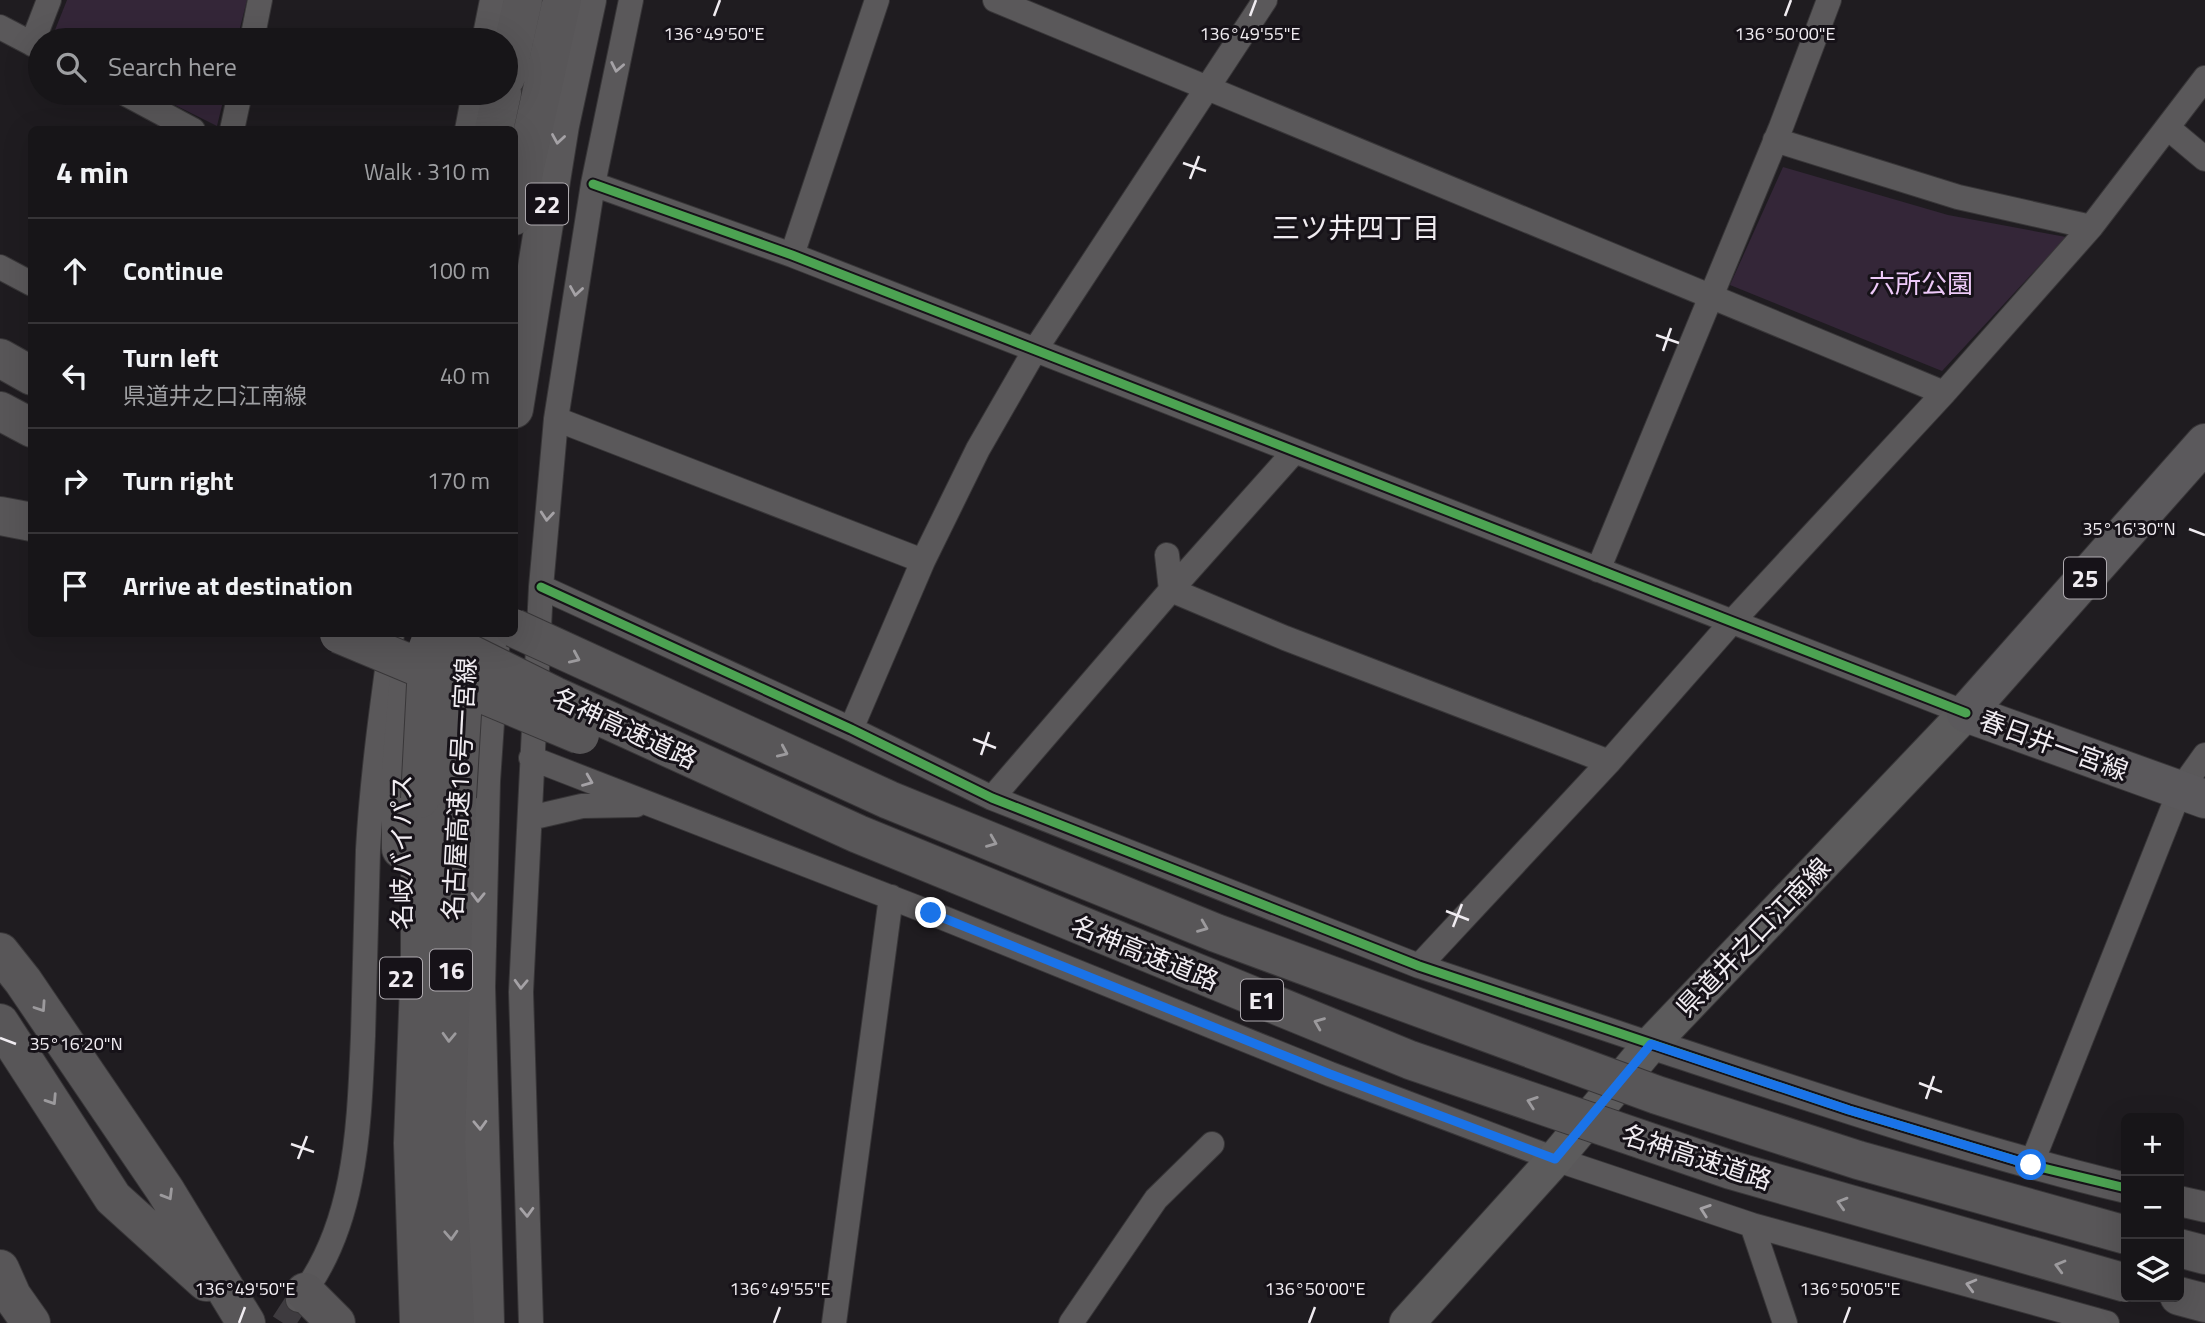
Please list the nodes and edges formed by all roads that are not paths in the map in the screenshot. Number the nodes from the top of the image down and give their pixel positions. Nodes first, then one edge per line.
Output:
1 (49, 0) edge
2 (260, 0) edge
3 (492, 0) edge
4 (513, 0) edge
5 (523, 0) edge
6 (562, 0) edge
7 (587, 0) edge
8 (631, 0) edge
9 (877, 0) edge
10 (995, 0) edge
11 (1265, 0) edge
12 (1829, 0) edge
13 (0, 27) edge
14 (41, 28) edge
15 (254, 28) edge
16 (486, 28) edge
17 (507, 28) edge
18 (517, 28) edge
19 (28, 42) edge
20 (2205, 78) edge
21 (1206, 85) junction
22 (146, 105) edge
23 (237, 105) edge
24 (472, 105) edge
25 (490, 105) edge
26 (499, 105) edge
27 (186, 126) edge
28 (233, 126) edge
29 (468, 126) edge
30 (486, 126) edge
31 (495, 126) edge
32 (2168, 128) junction
33 (1775, 140) junction
34 (2205, 159) edge
35 (593, 184) junction
36 (518, 198) edge
37 (2091, 227) junction
38 (792, 255) junction
39 (0, 267) edge
40 (28, 282) edge
41 (1711, 295) junction
42 (0, 332) edge
43 (28, 348) edge
44 (1035, 350) junction
45 (0, 358) edge
46 (28, 374) edge
47 (518, 385) edge
48 (1944, 393) junction
49 (0, 411) edge
50 (556, 419) junction
51 (28, 426) edge
52 (2205, 443) edge
53 (1294, 452) junction
54 (0, 516) edge
55 (28, 521) edge
56 (1167, 555) dead end
57 (923, 561) junction
58 (1598, 570) junction
59 (541, 587) junction
60 (1171, 590) junction
61 (1731, 623) junction
62 (518, 630) edge
63 (346, 637) edge
64 (392, 637) edge
65 (412, 637) edge
66 (430, 637) edge
67 (436, 637) edge
68 (467, 637) edge
69 (491, 637) edge
70 (1966, 713) junction
71 (850, 729) junction
72 (2205, 755) edge
73 (531, 758) junction
74 (1609, 762) junction
75 (2193, 794) edge
76 (992, 798) junction
77 (645, 804) junction
78 (530, 818) junction
79 (858, 834) junction
80 (891, 897) junction
81 (0, 952) edge
82 (1419, 965) junction
83 (0, 1023) edge
84 (1651, 1044) junction
85 (401, 1138) junction
86 (1212, 1144) dead end
87 (1555, 1159) junction
88 (2031, 1165) junction
89 (2121, 1187) edge
90 (2184, 1202) edge
91 (2205, 1207) edge
92 (1752, 1225) junction
93 (2121, 1234) edge
94 (2184, 1249) edge
95 (2205, 1255) edge
96 (2121, 1282) edge
97 (302, 1296) joint
98 (2184, 1297) edge
99 (2205, 1303) edge
100 (240, 1315) edge
101 (336, 1323) edge
102 (401, 1323) edge
103 (410, 1323) edge
104 (419, 1323) edge
105 (455, 1323) edge
106 (485, 1323) edge
107 (531, 1323) edge
108 (834, 1323) edge
109 (1071, 1323) edge
110 (1407, 1323) edge
111 (1785, 1323) edge
112 (2107, 1323) edge

1 - 14 street
2 - 15 street
3 - 16 street
4 - 17 highway
5 - 18 highway
6 - 36 highway
7 -> 47 highway, 22
8 -> 35 street
9 - 38 street
10 - 21 street
11 - 21 street
12 - 33 street
13 - 19 street
20 - 32 street
21 - 41 street
21 - 44 street
22 - 27 street
23 - 28 street
24 - 29 street
25 - 30 highway
26 - 31 highway
32 - 34 street
32 - 37 street
33 - 37 street
33 - 41 street
35 - 38 street
35 -> 50 street
37 - 48 street
38 - 44 street
39 - 40 street
41 - 48 street
41 - 58 street
42 - 43 highway
44 - 53 street
44 - 57 street
45 - 46 highway
48 - 61 street
49 - 51 highway
50 - 57 street
50 -> 59 street
52 - 70 main road, 春日井一宮線 / 25
53 - 58 street
53 - 60 street
54 - 55 highway
56 - 60 street
57 - 71 street
58 - 61 street
59 - 71 street
59 - 73 street
60 - 74 street
60 - 76 street
61 - 70 street
61 - 74 street
62 -> 93 highway, 名神高速道路 / E1, bridge
63 - 79 highway, bridge
64 - 97 street
65 - 85 highway, 名岐バイパス / 22
66 - 104 highway, 名古屋高速16号一宮線 / 16, bridge
67 - 79 highway, 名神高速道路 / E1, bridge
68 -> 105 highway, 名古屋高速16号一宮線 / 16, bridge
69 -> 106 highway
70 - 75 main road, 春日井一宮線
70 - 84 main road, 県道井之口江南線
71 - 76 street
72 - 75 street
73 -> 77 street
73 - 78 street
74 - 82 street
75 - 88 street
76 - 82 street
77 - 78 street
77 - 80 street
78 -> 107 street
96 -> 79 highway, 名神高速道路 / E1, bridge
80 - 87 street
80 - 108 street
81 -> 100 highway
82 - 84 street
83 -> 100 highway
84 - 87 main road, 県道井之口江南線
84 - 88 street
85 - 102 highway
85 - 103 highway, 名岐バイパス / 22
86 - 109 street
92 -> 87 street
87 - 110 main road, 県道井之口江南線
88 - 89 street
90 - 91 street
92 - 111 street
112 -> 92 street
94 - 95 highway
97 - 101 highway
98 - 99 highway

